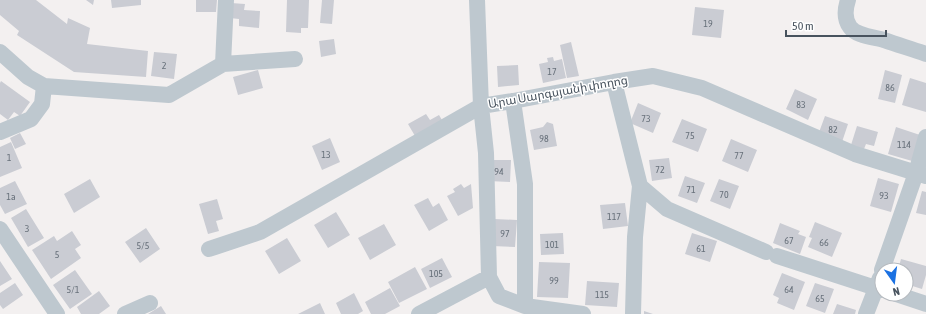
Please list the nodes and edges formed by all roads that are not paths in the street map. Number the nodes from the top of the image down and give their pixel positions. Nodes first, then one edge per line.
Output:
1 (226, 0) edge
2 (477, 0) edge
3 (848, 0) edge
4 (0, 52) edge
5 (926, 54) edge
6 (295, 59) dead end
7 (223, 64) junction
8 (614, 82) junction
9 (44, 86) junction
10 (513, 101) junction
11 (481, 106) junction
12 (0, 132) edge
13 (926, 137) edge
14 (921, 175) edge
15 (640, 186) junction
16 (0, 229) edge
17 (209, 249) dead end
18 (885, 262) edge
19 (489, 276) junction
20 (874, 287) edge
21 (874, 299) edge
22 (914, 300) edge
23 (150, 303) dead end
24 (926, 304) edge
25 (525, 306) junction
26 (57, 314) edge
27 (125, 314) edge
28 (419, 314) edge
29 (583, 314) edge
30 (633, 314) edge
31 (866, 314) edge

1 - 7 street
2 - 11 street
3 - 5 street
4 - 9 street
6 - 7 street
7 - 9 street
8 - 10 street, Արա Սարգսյանի փողոց
8 - 14 street, Արա Սարգսյանի փողոց
8 - 15 street
9 - 12 street
10 - 11 street, Արա Սարգսյանի փողոց
10 - 25 street
11 - 17 street, Արա Սարգսյանի փողոց
11 - 19 street
13 - 14 street
14 - 18 street
15 - 20 street
15 - 30 street
16 - 26 street
19 - 25 street
19 - 28 street
21 - 31 street
22 - 24 street
23 - 27 street
25 - 29 street

